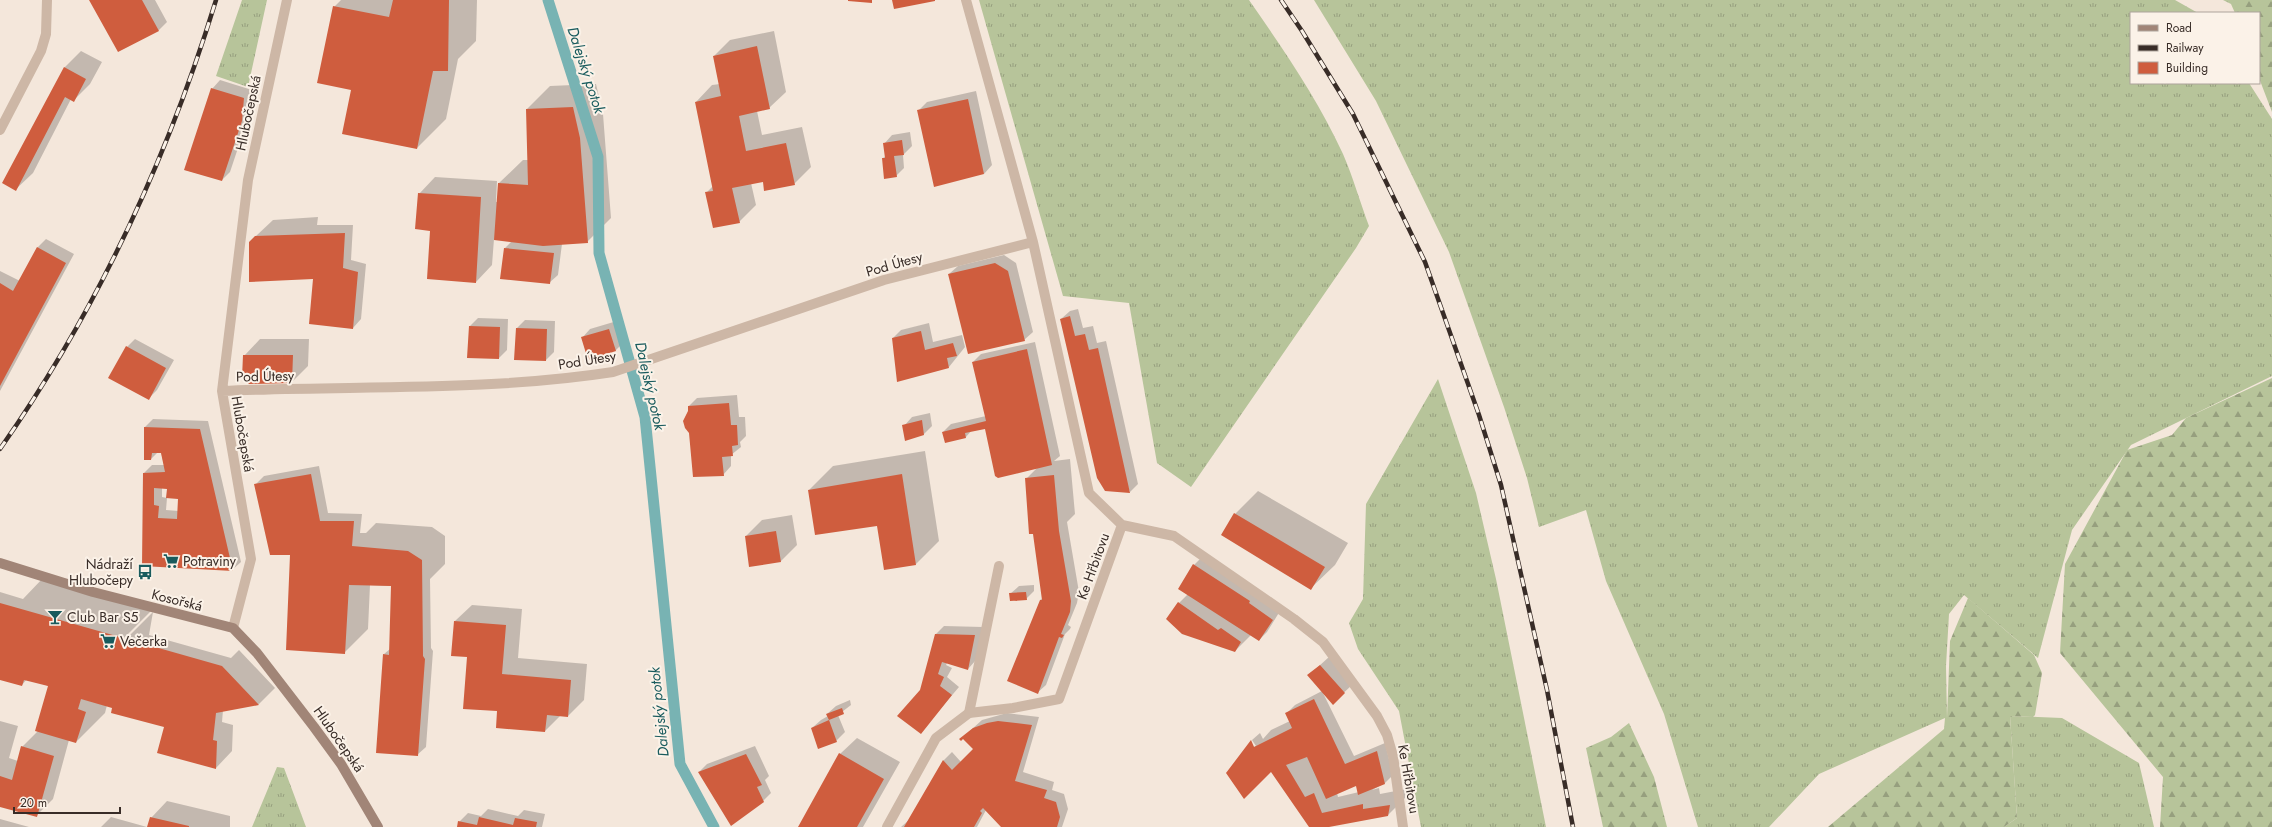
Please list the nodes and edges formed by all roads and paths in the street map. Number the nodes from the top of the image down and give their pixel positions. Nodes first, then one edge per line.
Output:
1 (47, 0) edge
2 (286, 0) edge
3 (966, 0) edge
4 (0, 130) edge
5 (1033, 242) junction
6 (222, 391) junction
7 (1122, 525) junction
8 (0, 562) edge
9 (1000, 566) dead end
10 (233, 628) junction
11 (969, 713) junction
12 (378, 827) edge
13 (887, 827) edge
14 (1403, 827) edge

1 - 4 street
2 - 6 street, Hlubočepská
3 - 5 street
5 - 6 street, Pod Útesy
5 - 7 street
6 - 10 street, Hlubočepská
7 - 11 street, Ke Hřbitovu
7 - 14 street, Ke Hřbitovu
8 - 10 street, Kosořská
9 - 11 street
10 - 12 street, Hlubočepská
11 - 13 street

